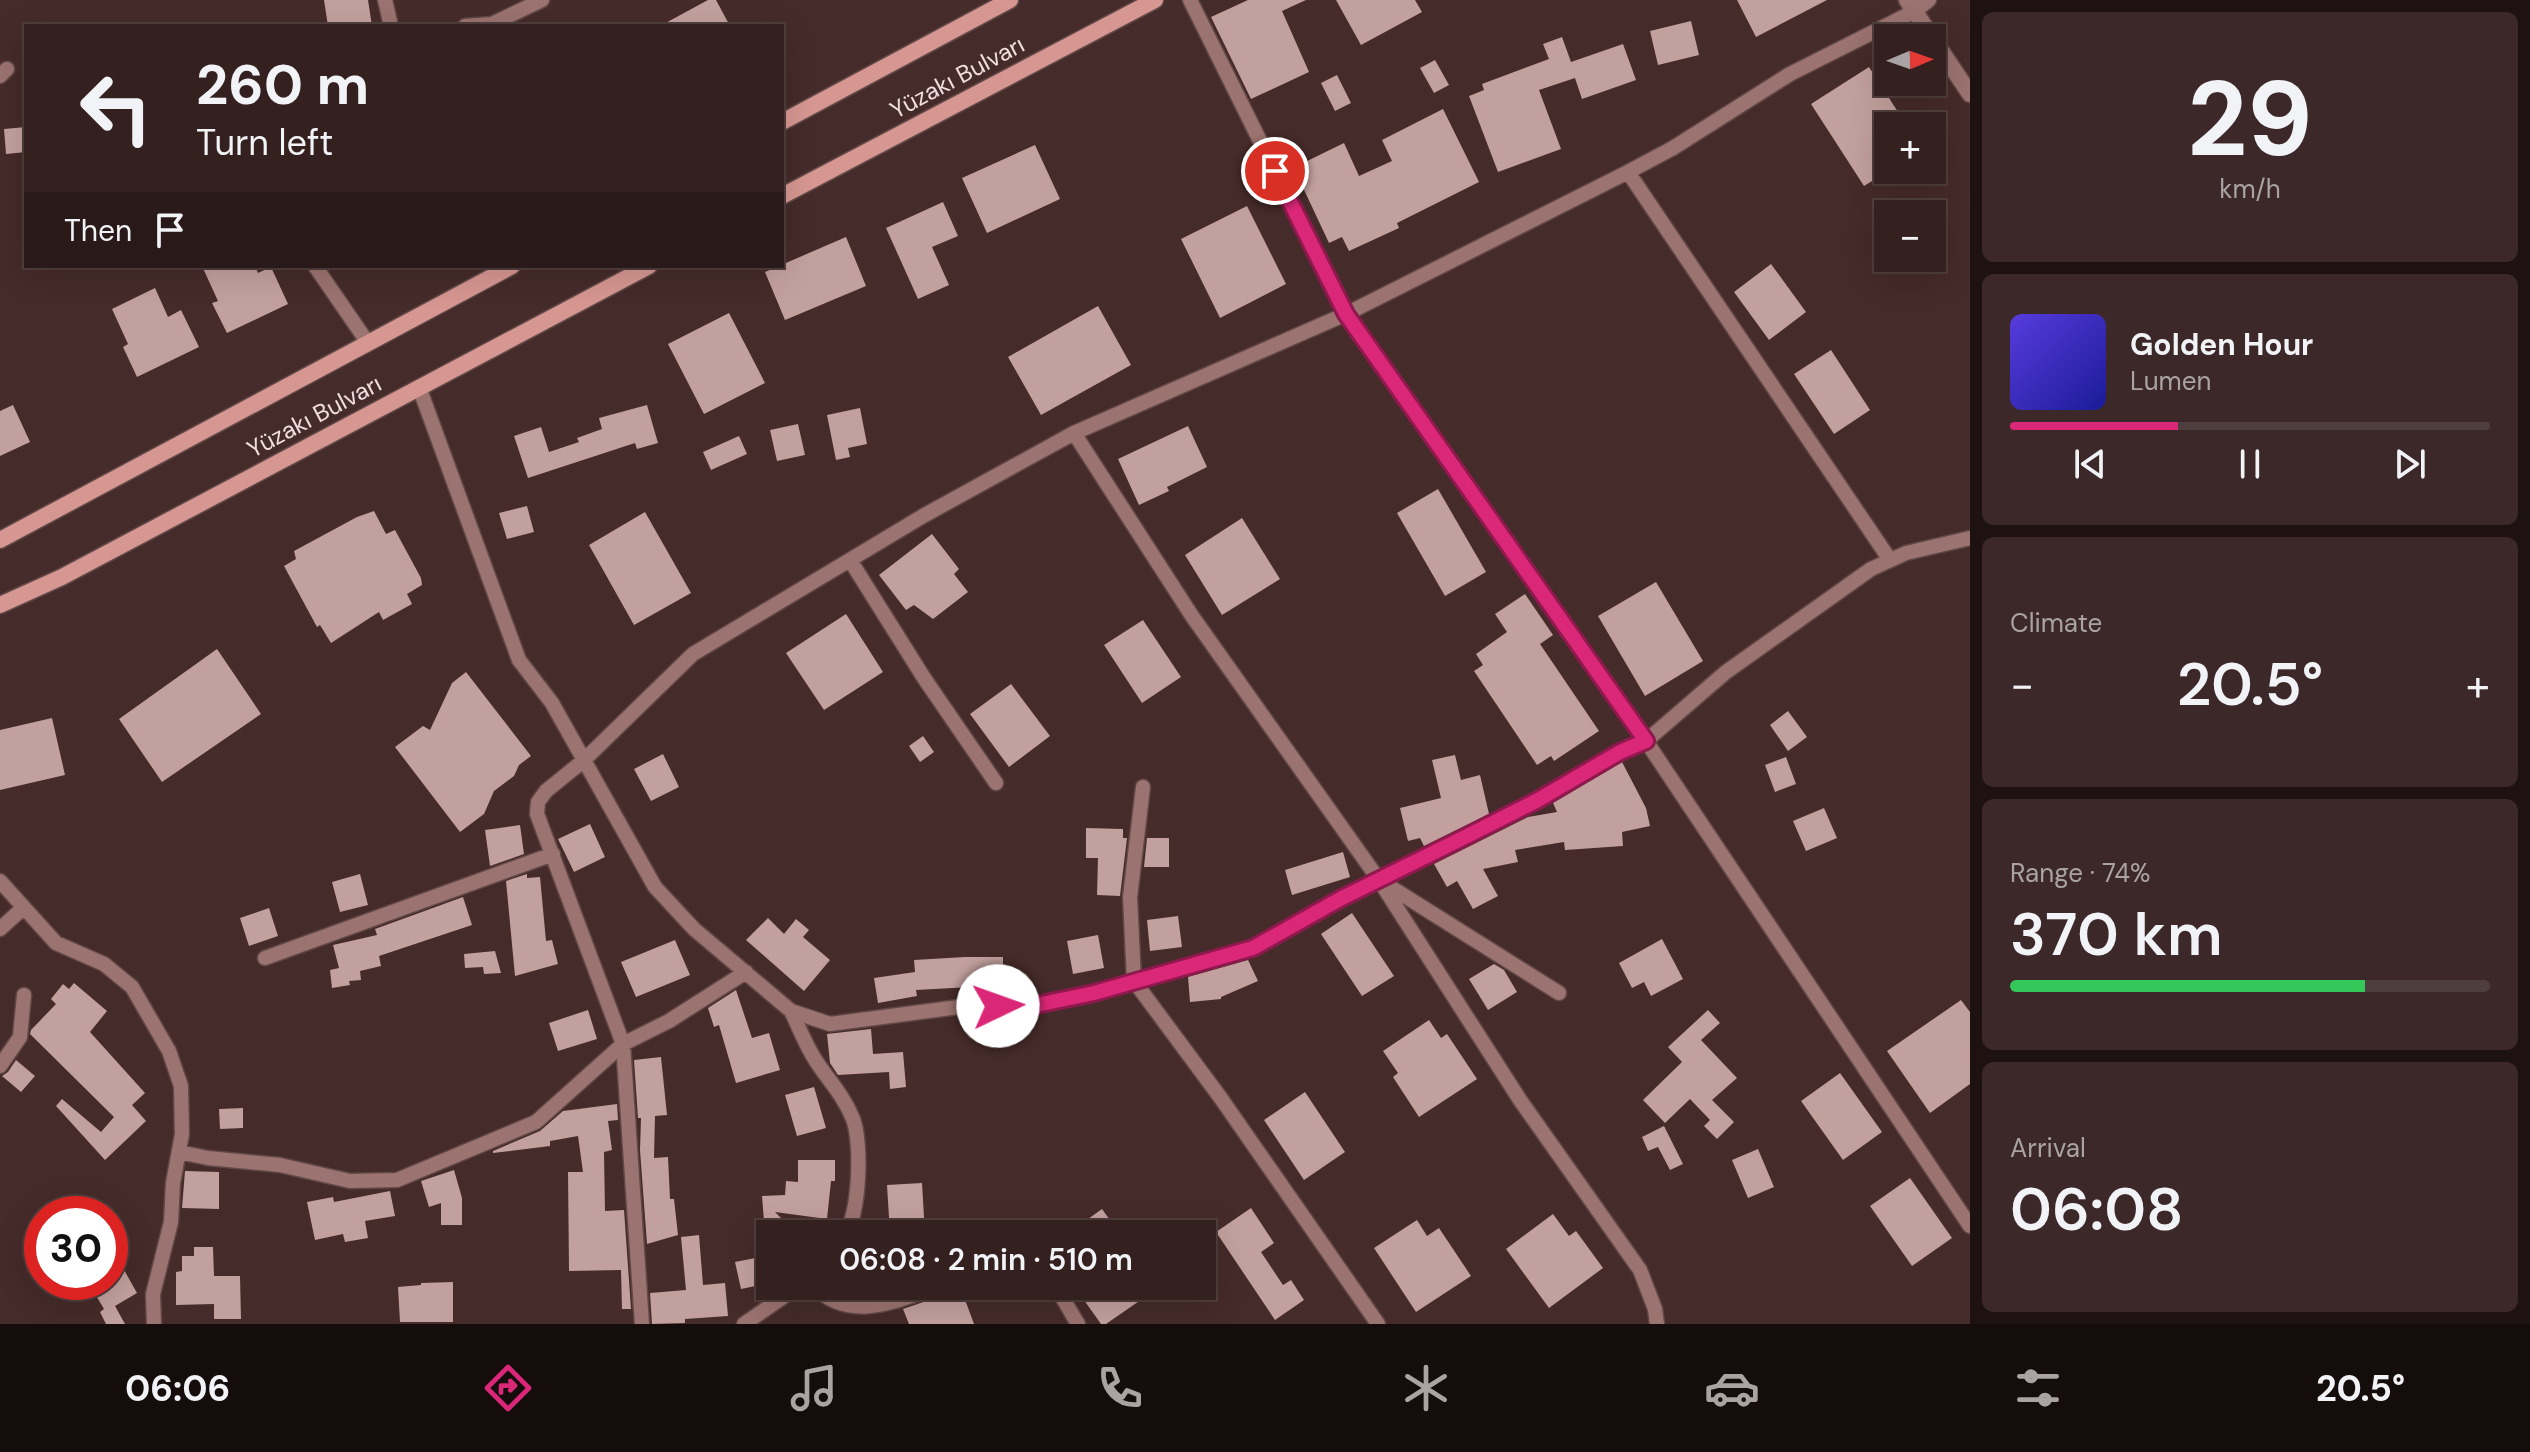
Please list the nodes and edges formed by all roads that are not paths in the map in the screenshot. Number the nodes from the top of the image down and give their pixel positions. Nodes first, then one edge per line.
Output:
1 (385, 0) edge
2 (542, 0) edge
3 (1010, 0) edge
4 (1155, 0) edge
5 (1190, 0) edge
6 (1929, 0) edge
7 (1911, 5) edge
8 (391, 24) edge
9 (492, 24) edge
10 (1970, 94) edge
11 (784, 121) edge
12 (1628, 172) junction
13 (784, 195) edge
14 (316, 268) edge
15 (508, 268) edge
16 (645, 268) edge
17 (1346, 314) junction
18 (368, 343) junction
19 (419, 387) junction
20 (1074, 433) junction
21 (1970, 538) edge
22 (0, 540) edge
23 (850, 560) junction
24 (1890, 560) junction
25 (0, 605) edge
26 (1646, 741) junction
27 (583, 761) junction
28 (996, 783) dead end
29 (1143, 787) dead end
30 (553, 854) junction
31 (1379, 880) junction
32 (0, 881) edge
33 (23, 908) junction
34 (0, 929) edge
35 (265, 958) dead end
36 (746, 972) junction
37 (1134, 981) junction
38 (1559, 993) dead end
39 (24, 995) dead end
40 (791, 1011) junction
41 (623, 1044) junction
42 (0, 1066) edge
43 (179, 1152) junction
44 (853, 1220) edge
45 (1970, 1226) edge
46 (779, 1300) edge
47 (830, 1300) edge
48 (899, 1300) edge
49 (1064, 1300) edge
50 (155, 1324) edge
51 (642, 1324) edge
52 (744, 1324) edge
53 (1078, 1324) edge
54 (1378, 1324) edge
55 (1657, 1324) edge

1 - 8 street
2 - 9 street
3 - 11 main road, Yüzakı Bulvarı
4 - 13 main road, Yüzakı Bulvarı
5 - 17 street
6 - 7 street
7 - 10 street
7 - 12 street
12 - 17 street
12 - 24 street
14 - 18 street
15 - 18 main road, Yüzakı Bulvarı
16 - 19 main road, Yüzakı Bulvarı
17 - 20 street
17 - 26 street
18 - 22 main road, Yüzakı Bulvarı
19 - 25 main road, Yüzakı Bulvarı
19 - 27 street
20 - 23 street
20 - 31 street
21 - 24 street
23 - 27 street
23 - 28 street
24 - 26 street
26 - 31 street
26 - 45 street
27 - 30 street
27 - 36 street
29 - 37 street
30 - 35 street
30 - 41 street
31 - 37 street
31 - 38 street
31 - 55 street
32 - 33 street
33 - 34 street
33 - 43 street
36 - 40 street
36 - 41 street
37 - 40 street
37 - 54 street
39 - 42 street
40 - 44 street
41 - 43 street
41 - 51 street
43 - 50 street
46 - 52 street
47 - 48 street
49 - 53 street

